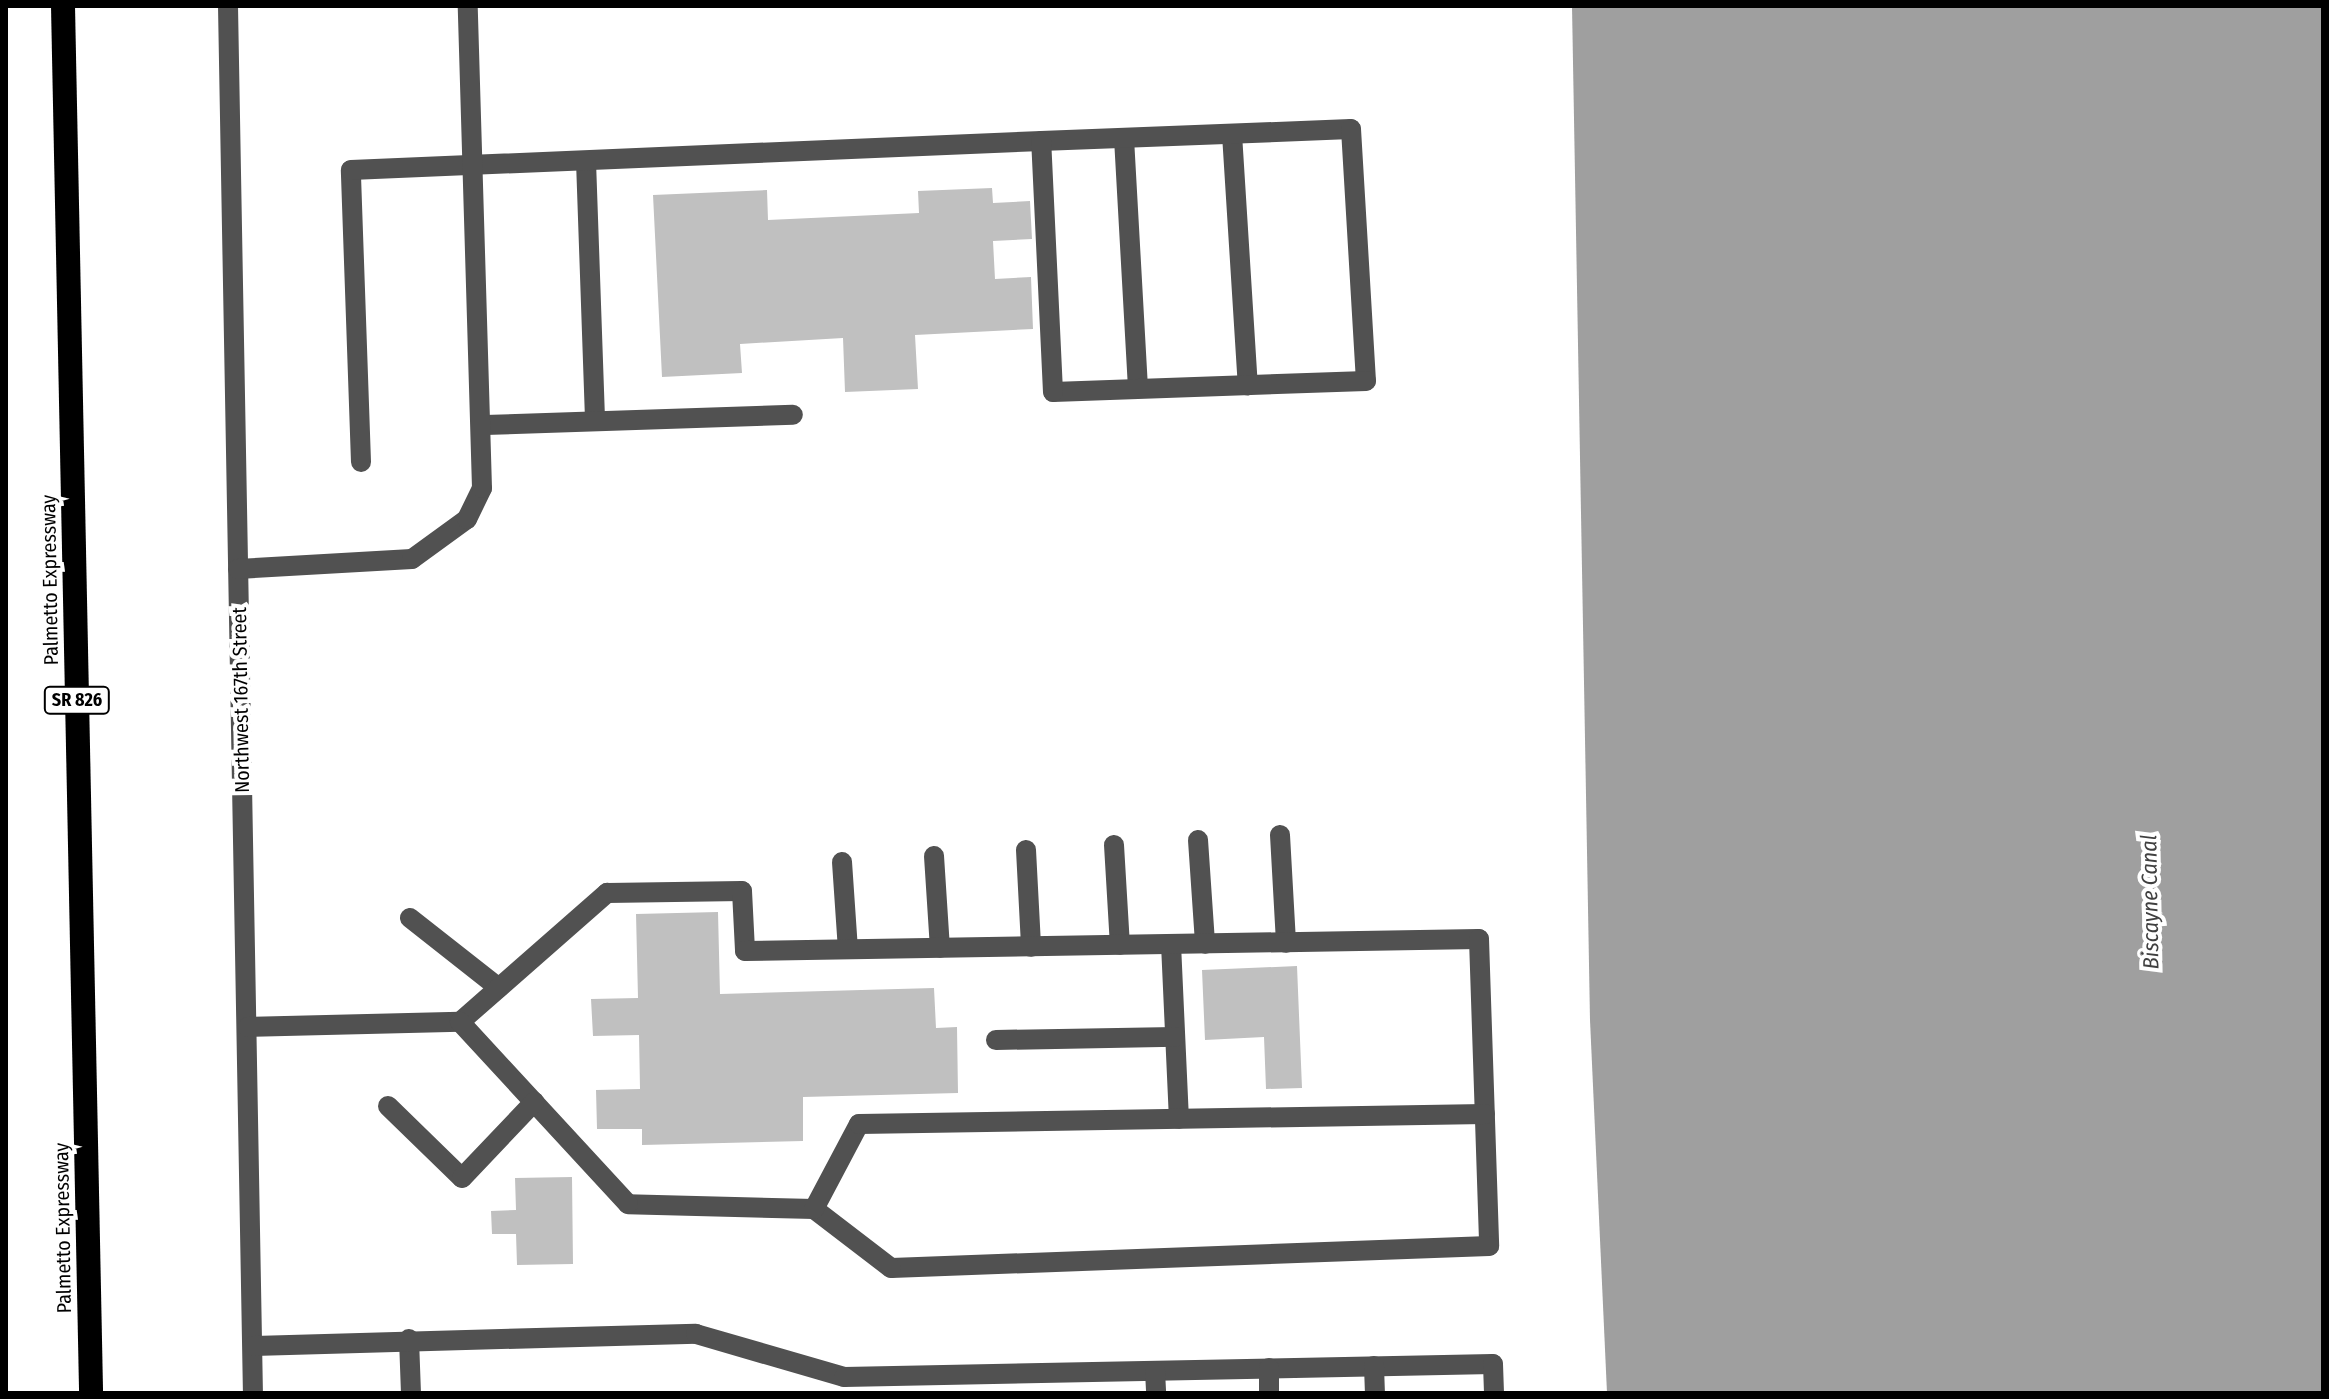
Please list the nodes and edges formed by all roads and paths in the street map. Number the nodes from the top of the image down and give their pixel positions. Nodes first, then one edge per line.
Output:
1 (63, 6) edge
2 (228, 6) edge
3 (468, 6) edge
4 (1232, 134) junction
5 (1124, 138) junction
6 (1041, 141) junction
7 (586, 161) junction
8 (477, 165) junction
9 (1248, 385) junction
10 (1138, 388) junction
11 (793, 415) dead end
12 (595, 421) junction
13 (485, 425) junction
14 (361, 462) dead end
15 (238, 569) junction
16 (1280, 835) dead end
17 (1198, 840) dead end
18 (1114, 845) dead end
19 (1026, 850) dead end
20 (934, 856) dead end
21 (842, 862) dead end
22 (410, 918) dead end
23 (1286, 943) junction
24 (1171, 944) junction
25 (1205, 944) junction
26 (1120, 945) junction
27 (1031, 947) junction
28 (940, 948) junction
29 (848, 949) junction
30 (499, 988) junction
31 (460, 1022) junction
32 (248, 1027) junction
33 (1175, 1037) junction
34 (996, 1040) dead end
35 (534, 1102) junction
36 (388, 1106) dead end
37 (1485, 1114) junction
38 (1179, 1119) junction
39 (814, 1209) junction
40 (409, 1339) junction
41 (253, 1346) junction
42 (1374, 1366) junction
43 (1269, 1368) junction
44 (1155, 1371) junction
45 (1034, 1383) edge
46 (910, 1384) edge
47 (91, 1393) edge
48 (253, 1393) edge
49 (411, 1393) edge
50 (1156, 1393) edge
51 (1269, 1393) edge
52 (1375, 1393) edge
53 (1494, 1393) edge

1 - 47 highway, Palmetto Expressway / SR 826
2 - 15 street, Northwest 167th Street
3 - 8 street
4 - 5 street
4 - 9 street
4 - 9 street
5 - 6 street
5 - 10 street
6 - 7 street
6 - 10 street
7 - 8 street
7 - 12 street
8 - 13 street
8 - 14 street
9 - 10 street
11 - 12 street
12 - 13 street
13 - 15 street
15 - 32 street, Northwest 167th Street
16 - 23 street
17 - 25 street
18 - 26 street
19 - 27 street
20 - 28 street
21 - 29 street
22 - 30 street
23 - 25 street
23 - 37 street
24 - 25 street
24 - 26 street
24 - 33 street
26 - 27 street
27 - 28 street
28 - 29 street
29 - 30 street
30 - 31 street
31 - 32 street
31 - 35 street
32 - 41 street, Northwest 167th Street
33 - 34 street
33 - 38 street
35 - 36 street
35 - 39 street
37 - 38 street
37 - 39 street
38 - 39 street
40 - 41 street
40 - 46 street
40 - 49 street
41 - 48 street, Northwest 167th Street
42 - 43 street
42 - 52 street
42 - 53 street
43 - 44 street
43 - 51 street
44 - 45 street
44 - 50 street
45 - 46 street

